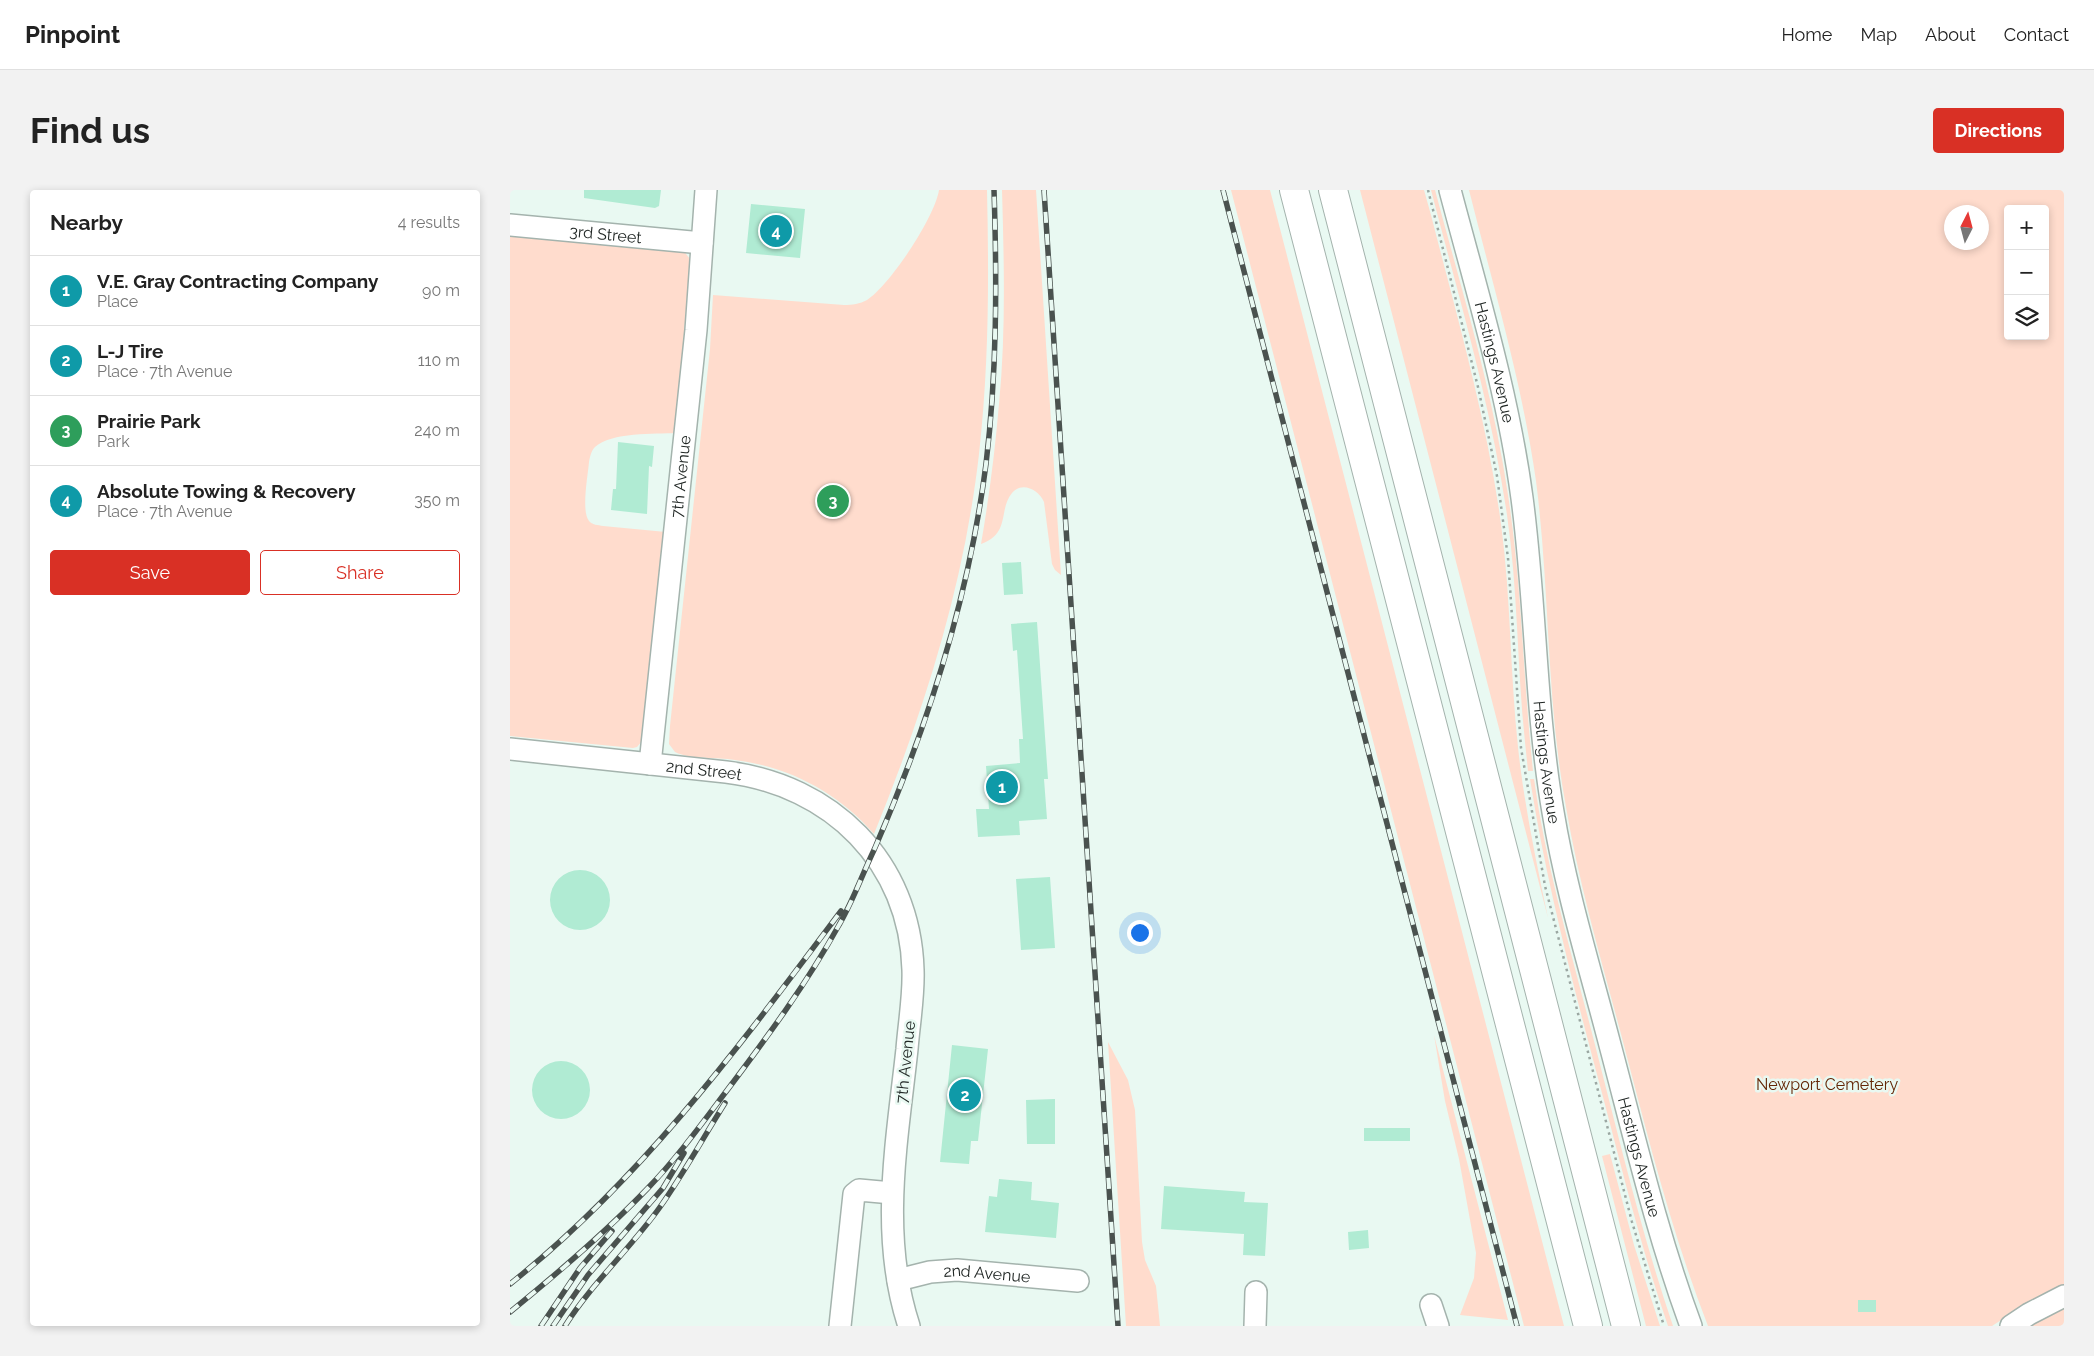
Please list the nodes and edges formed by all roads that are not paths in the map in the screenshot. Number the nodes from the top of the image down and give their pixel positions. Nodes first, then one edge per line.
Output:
1 (706, 190) edge
2 (1294, 190) edge
3 (1333, 190) edge
4 (1450, 190) edge
5 (510, 225) edge
6 (702, 243) junction
7 (510, 749) edge
8 (650, 764) junction
9 (873, 852) joint
10 (1504, 1003) junction
11 (892, 1193) junction
12 (898, 1280) junction
13 (1078, 1281) dead end
14 (1256, 1292) dead end
15 (2064, 1296) edge
16 (1431, 1305) dead end
17 (840, 1326) edge
18 (909, 1326) edge
19 (1255, 1326) edge
20 (1438, 1326) edge
21 (1576, 1326) edge
22 (1588, 1326) edge
23 (1626, 1326) edge
24 (1691, 1326) edge
25 (2011, 1326) edge

1 - 6 street, 7th Avenue
2 - 10 highway
3 - 23 highway
4 - 24 street, Hastings Avenue
5 - 6 street, 3rd Street
6 - 8 street, 7th Avenue
7 - 8 street, 2nd Street
8 - 9 street, 2nd Street
9 - 11 street, 7th Avenue
10 - 21 highway
10 - 22 highway
11 - 12 street, 7th Avenue
11 - 17 street
12 - 13 street, 2nd Avenue
12 - 18 street, 7th Avenue
14 - 19 street
15 - 25 street
16 - 20 street

